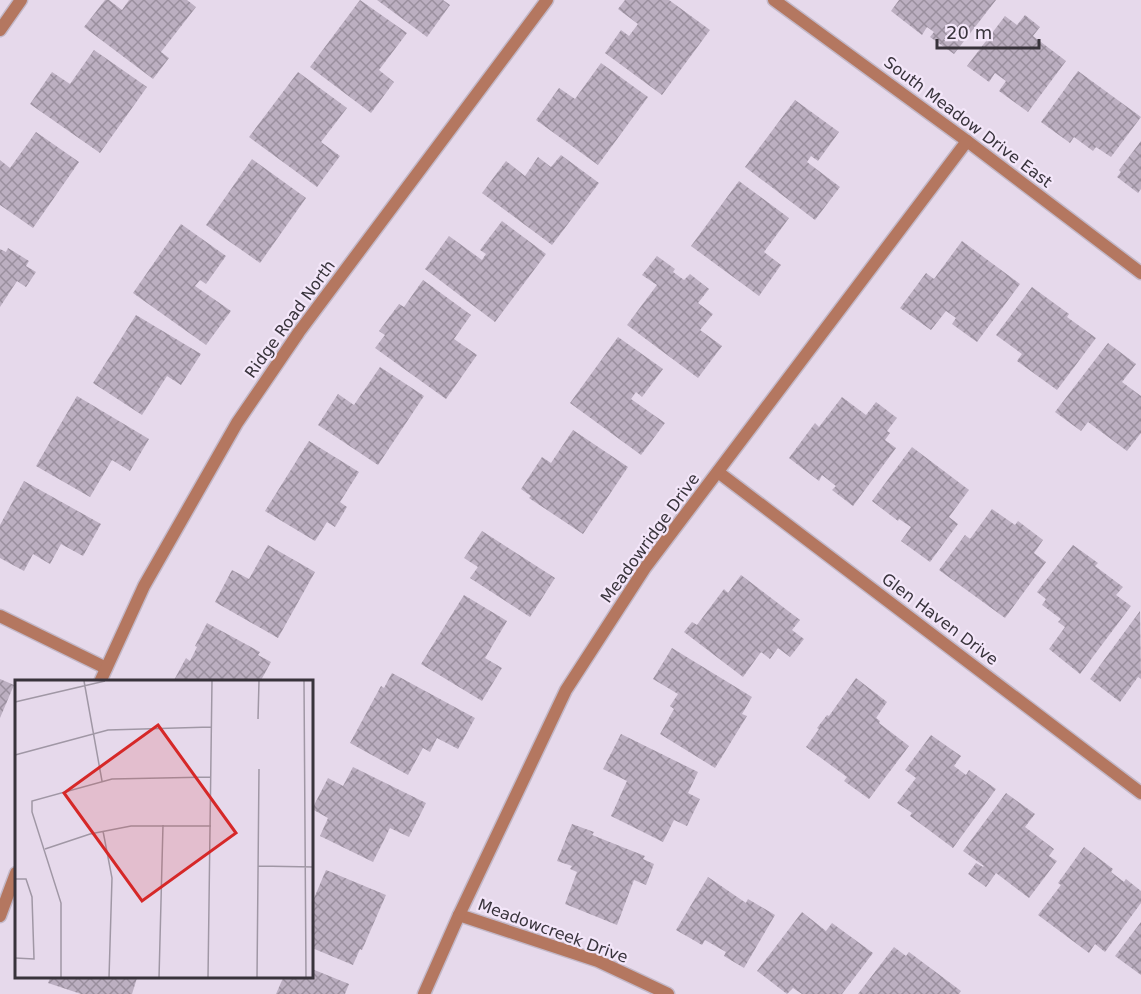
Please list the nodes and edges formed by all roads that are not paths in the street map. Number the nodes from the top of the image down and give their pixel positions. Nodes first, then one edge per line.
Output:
1 (21, 0) edge
2 (547, 0) edge
3 (774, 0) edge
4 (0, 30) edge
5 (967, 141) junction
6 (1141, 273) edge
7 (718, 472) junction
8 (0, 616) edge
9 (106, 668) junction
10 (101, 680) edge
11 (1141, 793) edge
12 (15, 876) edge
13 (459, 915) junction
14 (0, 916) edge
15 (424, 994) edge
16 (668, 994) edge

1 - 4 street
2 - 9 street, Ridge Road North
3 - 5 street, South Meadow Drive East
5 - 6 street, South Meadow Drive East
5 - 7 street, Meadowridge Drive
7 - 11 street, Glen Haven Drive
7 - 13 street, Meadowridge Drive
8 - 9 street
9 - 10 street, Ridge Road North
12 - 14 street
13 - 15 street, Meadowridge Drive
13 - 16 street, Meadowcreek Drive

